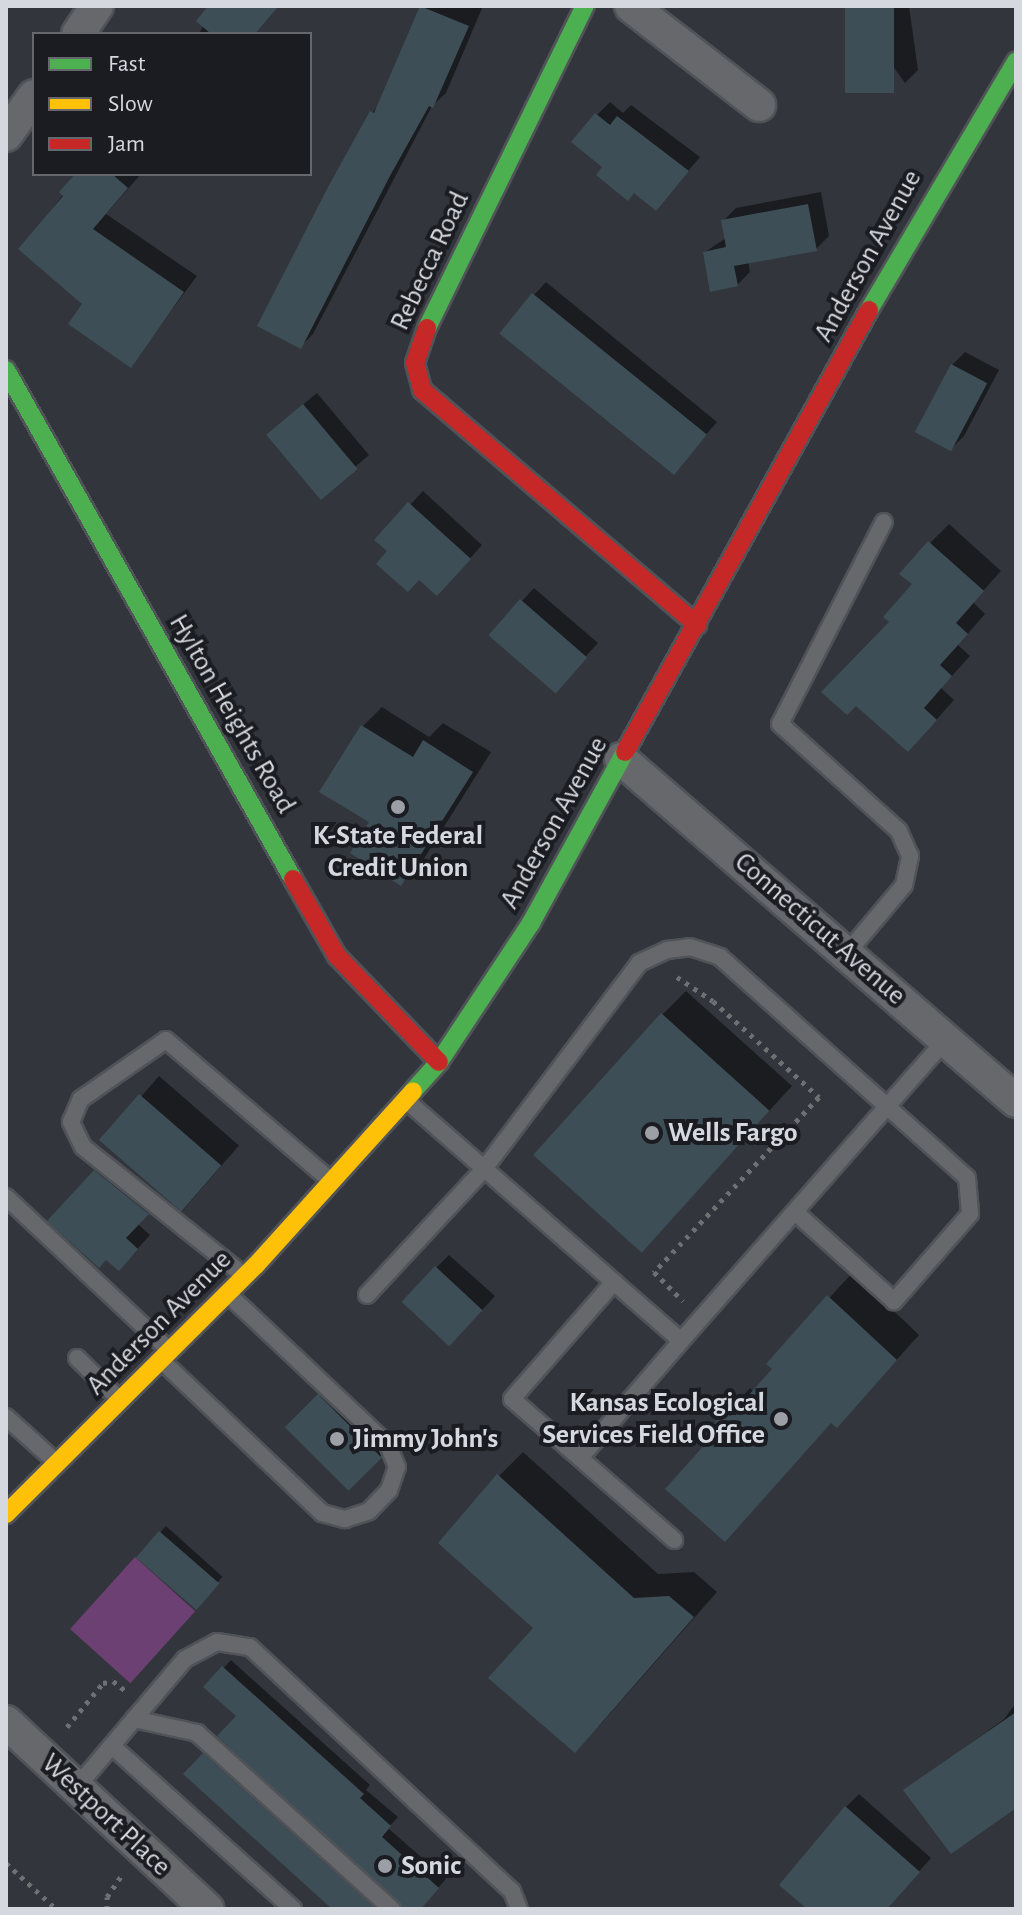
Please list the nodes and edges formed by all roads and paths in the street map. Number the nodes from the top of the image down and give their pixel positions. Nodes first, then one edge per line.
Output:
1 (97, 6) edge
2 (585, 6) edge
3 (631, 6) edge
4 (79, 32) edge
5 (1016, 61) edge
6 (32, 99) edge
7 (759, 105) dead end
8 (6, 135) edge
9 (6, 370) edge
10 (884, 522) dead end
11 (697, 625) junction
12 (621, 759) junction
13 (847, 953) junction
14 (668, 974) dead end
15 (946, 1039) junction
16 (439, 1062) junction
17 (406, 1100) junction
18 (1016, 1101) edge
19 (888, 1106) junction
20 (484, 1169) junction
21 (332, 1182) junction
22 (6, 1197) edge
23 (795, 1212) junction
24 (244, 1276) junction
25 (614, 1282) junction
26 (228, 1293) junction
27 (367, 1295) dead end
28 (702, 1319) junction
29 (681, 1341) junction
30 (166, 1355) junction
31 (77, 1358) dead end
32 (120, 1400) junction
33 (6, 1417) edge
34 (580, 1458) junction
35 (57, 1463) junction
36 (6, 1514) edge
37 (674, 1540) dead end
38 (134, 1719) junction
39 (6, 1722) edge
40 (112, 1746) junction
41 (76, 1788) junction
42 (6, 1863) edge
43 (56, 1909) edge
44 (207, 1909) edge
45 (293, 1909) edge
46 (392, 1909) edge
47 (519, 1909) edge

1 - 4 street
2 - 11 main road, Rebecca Road
3 - 7 street
5 - 11 main road, Anderson Avenue
6 - 8 street
9 - 16 main road, Hylton Heights Road
10 - 13 lane
11 - 12 main road, Anderson Avenue
12 - 13 street, Connecticut Avenue
12 - 16 main road, Anderson Avenue
13 - 15 street, Connecticut Avenue
14 - 28 path
15 - 18 street, Connecticut Avenue
15 - 19 lane
16 - 17 main road, Anderson Avenue
17 - 20 lane
17 - 21 main road, Anderson Avenue
19 - 20 lane
19 - 23 lane
19 - 23 lane
20 - 25 lane
20 - 27 lane
21 - 24 main road, Anderson Avenue
21 - 24 lane
22 - 30 lane
23 - 28 lane
24 - 26 main road, Anderson Avenue
25 - 29 lane
25 - 34 lane
26 - 30 main road, Anderson Avenue
26 - 30 lane
28 - 29 lane
29 - 34 lane
30 - 32 main road, Anderson Avenue
31 - 32 lane
32 - 35 main road, Anderson Avenue
33 - 35 lane
34 - 37 lane
35 - 36 main road, Anderson Avenue
38 - 40 lane
38 - 46 lane
38 - 47 lane
39 - 41 street, Westport Place
40 - 41 lane
40 - 45 lane
41 - 44 street, Westport Place
42 - 43 path

